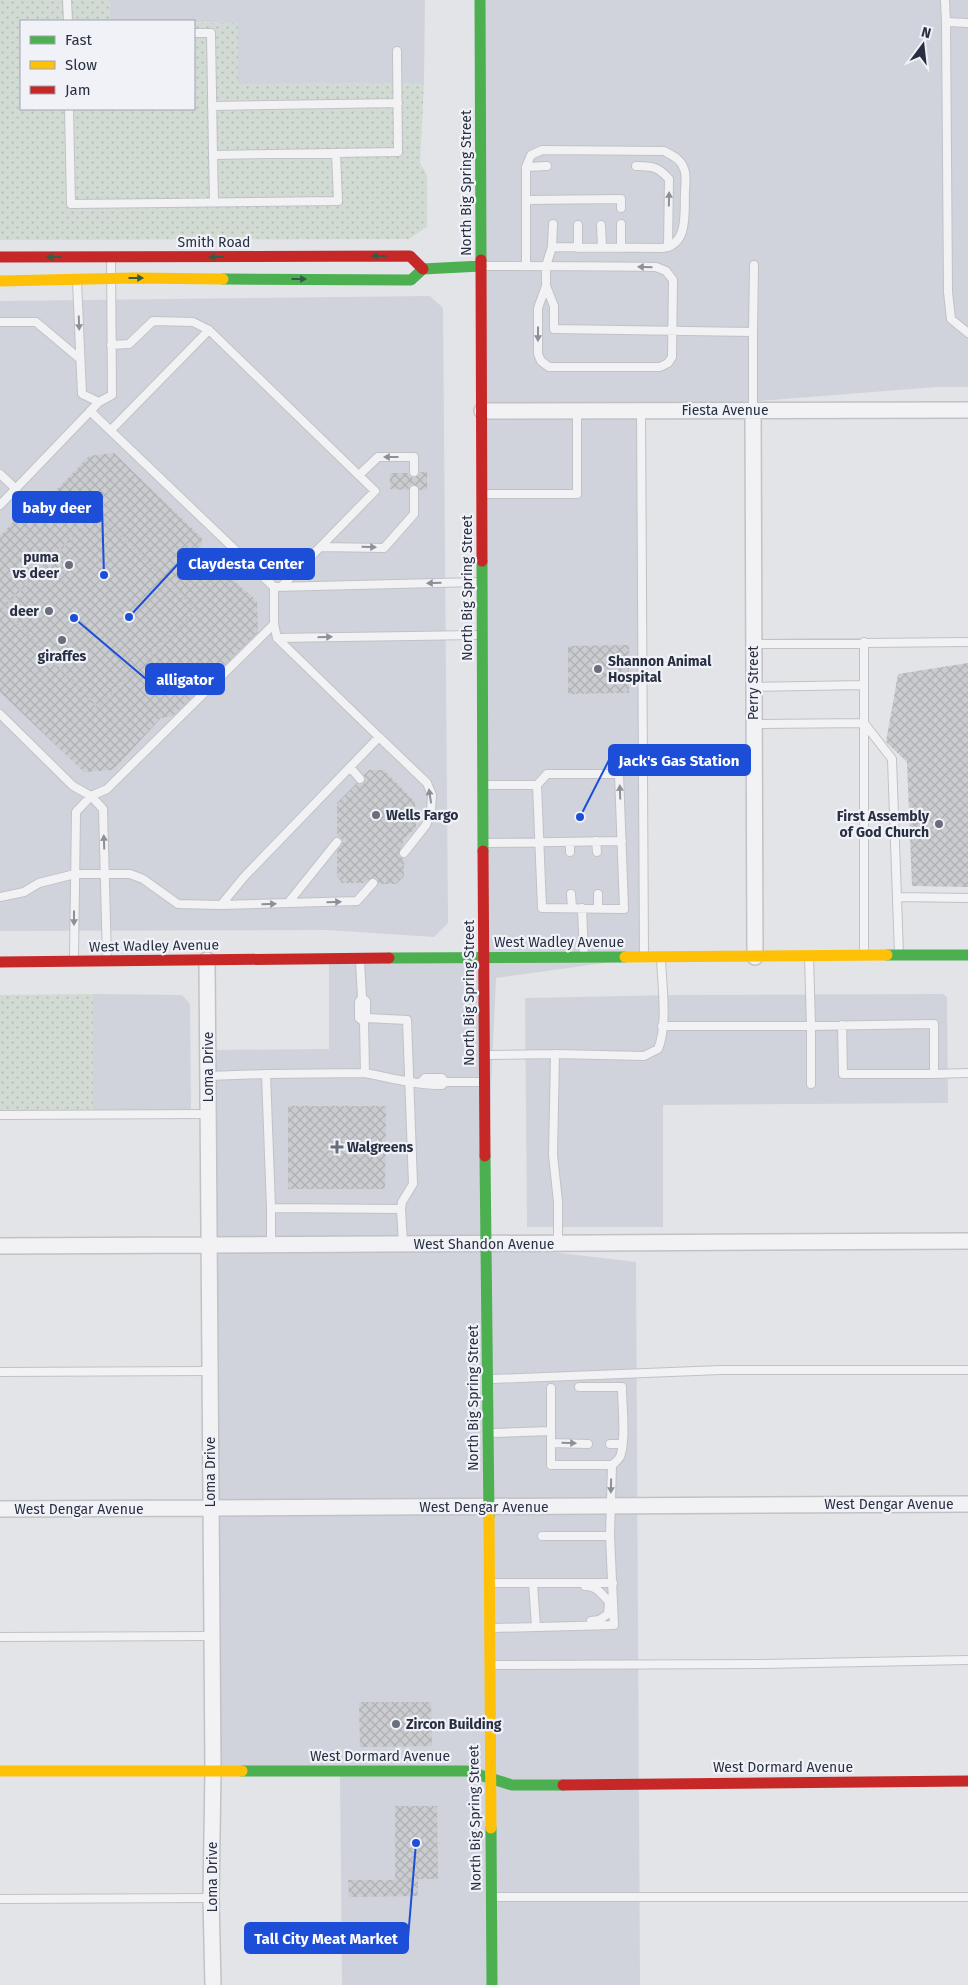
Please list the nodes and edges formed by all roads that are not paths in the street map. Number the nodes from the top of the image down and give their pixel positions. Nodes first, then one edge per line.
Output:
1 (67, 0) edge
2 (480, 0) edge
3 (945, 0) edge
4 (68, 20) edge
5 (946, 22) junction
6 (968, 23) edge
7 (195, 33) edge
8 (397, 51) dead end
9 (398, 103) junction
10 (212, 106) junction
11 (69, 110) edge
12 (336, 153) junction
13 (213, 155) junction
14 (547, 166) dead end
15 (636, 166) dead end
16 (526, 167) junction
17 (600, 199) junction
18 (526, 200) junction
19 (554, 200) junction
20 (577, 200) junction
21 (214, 202) junction
22 (577, 208) dead end
23 (600, 208) dead end
24 (621, 208) dead end
25 (553, 209) dead end
26 (553, 224) dead end
27 (621, 224) dead end
28 (578, 225) dead end
29 (601, 225) dead end
30 (552, 247) junction
31 (668, 247) junction
32 (578, 248) junction
33 (602, 248) junction
34 (621, 248) junction
35 (0, 257) edge
36 (112, 257) junction
37 (482, 266) junction
38 (526, 266) junction
39 (546, 266) junction
40 (754, 266) dead end
41 (77, 268) junction
42 (422, 268) junction
43 (112, 278) junction
44 (0, 281) edge
45 (546, 286) junction
46 (0, 322) edge
47 (208, 330) junction
48 (672, 331) junction
49 (753, 332) junction
50 (968, 333) edge
51 (111, 345) junction
52 (80, 359) junction
53 (99, 402) junction
54 (577, 410) junction
55 (641, 410) junction
56 (753, 410) junction
57 (968, 410) edge
58 (90, 411) junction
59 (482, 411) junction
60 (111, 430) junction
61 (414, 472) dead end
62 (0, 474) edge
63 (358, 475) junction
64 (16, 489) junction
65 (414, 490) dead end
66 (482, 494) junction
67 (0, 505) edge
68 (321, 547) junction
69 (482, 582) junction
70 (278, 586) junction
71 (274, 624) junction
72 (482, 635) junction
73 (277, 638) junction
74 (864, 642) junction
75 (968, 642) edge
76 (753, 644) junction
77 (864, 685) junction
78 (754, 687) junction
79 (0, 714) edge
80 (864, 723) junction
81 (754, 724) junction
82 (379, 737) junction
83 (350, 767) junction
84 (360, 780) dead end
85 (536, 785) junction
86 (483, 786) junction
87 (91, 796) junction
88 (596, 841) junction
89 (622, 841) junction
90 (337, 842) dead end
91 (539, 842) junction
92 (570, 842) junction
93 (483, 843) junction
94 (570, 852) dead end
95 (597, 852) dead end
96 (404, 853) dead end
97 (75, 874) junction
98 (106, 875) junction
99 (373, 884) dead end
100 (571, 894) dead end
101 (598, 894) dead end
102 (0, 897) edge
103 (897, 897) junction
104 (968, 898) edge
105 (288, 903) junction
106 (221, 905) junction
107 (572, 908) junction
108 (582, 908) junction
109 (598, 908) junction
110 (968, 955) edge
111 (809, 956) junction
112 (864, 956) junction
113 (899, 956) junction
114 (584, 957) junction
115 (644, 957) junction
116 (661, 957) junction
117 (755, 957) junction
118 (360, 958) junction
119 (484, 958) junction
120 (207, 960) junction
121 (108, 961) junction
122 (0, 962) edge
123 (74, 962) junction
124 (365, 1020) junction
125 (842, 1025) junction
126 (662, 1026) junction
127 (811, 1026) junction
128 (555, 1054) junction
129 (485, 1055) junction
130 (365, 1073) junction
131 (968, 1073) edge
132 (266, 1074) junction
133 (934, 1074) junction
134 (208, 1076) junction
135 (409, 1082) junction
136 (484, 1082) junction
137 (811, 1084) dead end
138 (208, 1114) junction
139 (0, 1115) edge
140 (271, 1208) junction
141 (401, 1209) junction
142 (968, 1241) edge
143 (558, 1243) junction
144 (403, 1244) junction
145 (487, 1244) junction
146 (209, 1245) junction
147 (271, 1245) junction
148 (0, 1246) edge
149 (968, 1370) edge
150 (210, 1371) junction
151 (0, 1372) edge
152 (488, 1379) junction
153 (579, 1387) dead end
154 (551, 1388) dead end
155 (551, 1431) junction
156 (488, 1433) junction
157 (551, 1443) junction
158 (588, 1444) dead end
159 (610, 1444) dead end
160 (622, 1444) junction
161 (612, 1465) junction
162 (968, 1504) edge
163 (611, 1506) junction
164 (210, 1508) junction
165 (488, 1508) junction
166 (0, 1509) edge
167 (542, 1536) dead end
168 (610, 1536) junction
169 (553, 1582) junction
170 (613, 1582) junction
171 (489, 1583) junction
172 (533, 1583) junction
173 (566, 1626) junction
174 (536, 1627) junction
175 (490, 1628) junction
176 (212, 1636) junction
177 (0, 1637) edge
178 (968, 1660) edge
179 (489, 1666) junction
180 (213, 1771) junction
181 (0, 1772) edge
182 (490, 1777) junction
183 (968, 1781) edge
184 (492, 1897) junction
185 (968, 1897) edge
186 (211, 1898) junction
187 (0, 1899) edge
188 (213, 1985) edge
189 (492, 1985) edge

1 - 4 lane
2 - 37 main road, North Big Spring Street
3 - 5 lane
5 - 6 lane
5 - 50 lane
7 - 10 lane
8 - 9 lane
9 - 10 lane
9 - 12 lane
10 - 13 lane
11 - 21 lane
12 - 13 lane
12 - 21 lane
13 - 21 lane
14 - 16 lane
31 -> 15 lane
16 - 18 lane
16 - 31 lane
17 - 20 lane
17 - 23 lane
17 - 24 lane
18 - 19 lane
18 - 38 lane
19 - 20 lane
19 - 25 lane
20 - 22 lane
26 - 30 lane
27 - 34 lane
28 - 32 lane
29 - 33 lane
30 - 32 lane
30 - 39 lane
31 - 34 lane
32 - 33 lane
33 - 34 lane
41 -> 35 main road, Smith Road
36 - 41 main road, Smith Road
42 -> 36 main road, Smith Road
36 - 43 lane
37 - 38 lane
37 - 42 main road, Smith Road
37 - 59 main road, North Big Spring Street
38 - 39 lane
39 - 45 lane
48 -> 39 lane
40 - 49 lane
41 - 43 main road, Smith Road
41 - 44 main road, Smith Road
41 -> 52 lane
43 -> 42 main road, Smith Road
43 - 51 lane
45 - 48 lane
45 -> 48 lane
46 - 52 lane
47 - 51 lane
47 - 60 lane
47 - 63 lane
48 - 49 lane
49 - 56 lane
51 - 53 lane
52 - 53 lane
53 - 58 lane
54 - 55 street, Fiesta Avenue
54 - 59 street, Fiesta Avenue
54 - 66 lane
55 - 56 street, Fiesta Avenue
55 - 115 lane
56 - 57 street, Fiesta Avenue
56 - 76 street, Perry Street
58 - 60 lane
58 - 64 lane
59 - 66 main road, North Big Spring Street
60 - 70 lane
61 -> 63 lane
62 - 64 lane
63 - 68 lane
64 - 67 lane
68 -> 65 lane
66 - 69 main road, North Big Spring Street
68 - 70 lane
69 -> 70 lane
69 - 72 main road, North Big Spring Street
70 - 71 lane
71 - 73 lane
71 - 87 lane
73 -> 72 lane
72 - 86 main road, North Big Spring Street
73 - 82 lane
74 - 75 lane
74 - 76 lane
74 - 77 lane
76 - 78 street, Perry Street
77 - 78 lane
77 - 80 lane
78 - 81 street, Perry Street
79 - 87 lane
80 - 81 lane
80 - 103 lane
80 - 112 lane
81 - 117 street, Perry Street
82 - 83 lane
96 -> 82 lane
83 - 84 lane
83 - 106 lane
85 - 86 lane
89 -> 85 lane
85 - 91 lane
86 - 93 main road, North Big Spring Street
87 - 97 lane
98 -> 87 lane
88 - 89 lane
88 - 92 lane
88 - 95 lane
89 - 109 lane
90 - 105 lane
91 - 92 lane
91 - 93 lane
91 - 107 lane
92 - 94 lane
93 - 119 main road, North Big Spring Street
97 - 98 lane
97 - 102 lane
97 -> 123 lane
98 - 106 lane
98 - 121 lane
105 -> 99 lane
100 - 107 lane
101 - 109 lane
103 - 104 lane
103 - 113 lane
106 -> 105 lane
107 - 108 lane
108 - 109 lane
108 - 114 lane
110 - 113 main road, West Wadley Avenue
111 - 112 main road, West Wadley Avenue
111 - 117 main road, West Wadley Avenue
111 - 127 lane
112 - 113 main road, West Wadley Avenue
114 - 115 main road, West Wadley Avenue
114 - 119 main road, West Wadley Avenue
115 - 116 main road, West Wadley Avenue
116 - 117 main road, West Wadley Avenue
116 - 126 lane
118 - 119 main road, West Wadley Avenue
118 - 120 main road, West Wadley Avenue
118 - 124 lane
119 - 129 main road, North Big Spring Street
120 - 121 main road, West Wadley Avenue
120 - 134 street, Loma Drive
121 - 123 main road, West Wadley Avenue
122 - 123 main road, West Wadley Avenue
124 - 130 lane
124 - 135 lane
125 - 127 lane
125 - 133 lane
125 - 133 lane
126 - 127 lane
126 - 128 lane
127 - 137 lane
128 - 129 lane
128 - 143 lane
129 - 136 main road, North Big Spring Street
130 - 132 lane
130 - 135 lane
131 - 133 lane
132 - 134 lane
132 - 140 lane
134 - 138 street, Loma Drive
135 - 136 lane
135 - 141 lane
136 - 145 main road, North Big Spring Street
138 - 139 lane
138 - 146 street, Loma Drive
140 - 141 lane
140 - 147 lane
141 - 144 lane
142 - 143 street, West Shandon Avenue
143 - 145 street, West Shandon Avenue
144 - 145 street, West Shandon Avenue
144 - 147 street, West Shandon Avenue
145 - 152 main road, North Big Spring Street
146 - 147 street, West Shandon Avenue
146 - 148 street, West Shandon Avenue
146 - 150 street, Loma Drive
149 - 152 lane
150 - 151 lane
150 - 164 street, Loma Drive
152 - 156 main road, North Big Spring Street
153 - 160 lane
154 - 155 lane
155 - 156 lane
155 - 157 lane
156 - 165 main road, North Big Spring Street
157 -> 158 lane
157 - 161 lane
159 - 160 lane
160 - 161 lane
161 -> 163 lane
162 - 163 street, West Dengar Avenue
163 - 165 street, West Dengar Avenue
163 - 168 lane
164 - 165 street, West Dengar Avenue
164 - 166 street, West Dengar Avenue
164 - 176 street, Loma Drive
165 - 171 main road, North Big Spring Street
167 - 168 lane
168 - 170 lane
169 - 170 lane
169 - 172 lane
169 - 173 lane
170 - 173 lane
171 - 172 lane
171 - 175 main road, North Big Spring Street
172 - 174 lane
173 - 174 lane
174 - 175 lane
175 - 179 main road, North Big Spring Street
176 - 177 lane
176 - 180 street, Loma Drive
178 - 179 lane
179 - 182 main road, North Big Spring Street
180 - 181 main road, West Dormard Avenue
180 - 182 main road, West Dormard Avenue
180 - 186 street, Loma Drive
182 - 183 main road, West Dormard Avenue
182 - 184 main road, North Big Spring Street
184 - 185 lane
184 - 189 main road, North Big Spring Street
186 - 187 lane
186 - 188 street, Loma Drive

